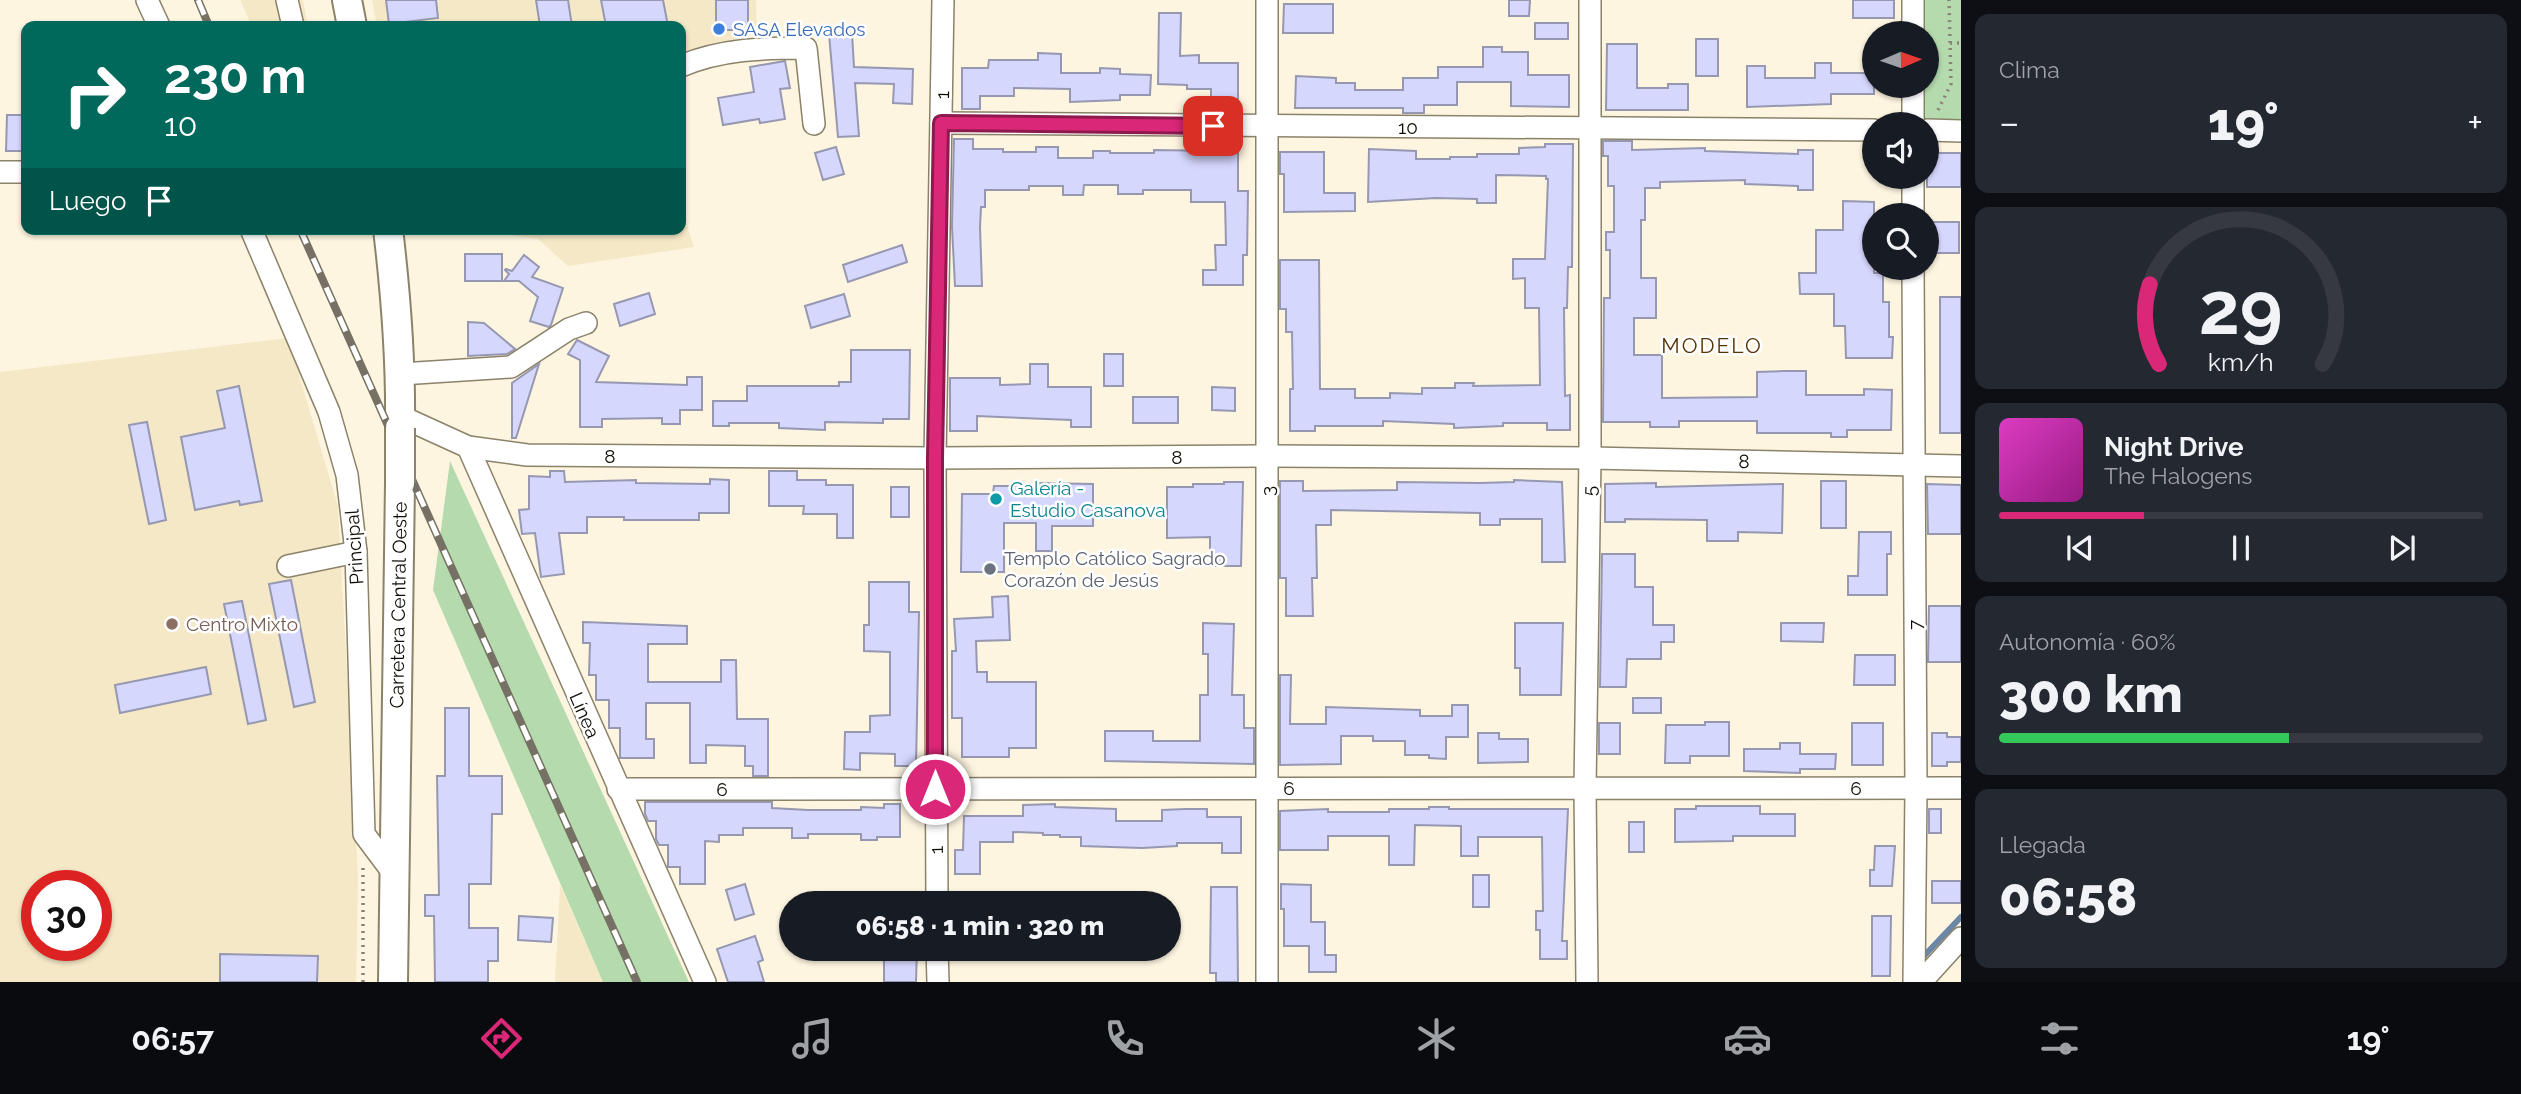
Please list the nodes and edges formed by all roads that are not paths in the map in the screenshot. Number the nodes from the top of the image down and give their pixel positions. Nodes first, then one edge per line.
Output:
1 (147, 0) edge
2 (287, 0) edge
3 (347, 0) edge
4 (943, 0) edge
5 (1267, 0) edge
6 (1590, 0) edge
7 (1913, 0) edge
8 (157, 21) edge
9 (292, 21) edge
10 (351, 21) edge
11 (1913, 21) edge
12 (686, 64) edge
13 (941, 123) junction
14 (814, 124) dead end
15 (1267, 126) junction
16 (1939, 126) edge
17 (1589, 128) junction
18 (1862, 130) edge
19 (1961, 131) edge
20 (0, 172) edge
21 (21, 172) edge
22 (254, 235) edge
23 (389, 235) edge
24 (1913, 280) edge
25 (586, 323) dead end
26 (401, 374) junction
27 (400, 422) junction
28 (468, 447) junction
29 (1267, 456) junction
30 (935, 458) junction
31 (1590, 458) junction
32 (1914, 466) junction
33 (1961, 466) edge
34 (356, 552) junction
35 (288, 566) dead end
36 (1267, 788) junction
37 (1586, 788) junction
38 (1916, 788) junction
39 (1961, 788) edge
40 (618, 789) junction
41 (935, 789) junction
42 (394, 874) junction
43 (937, 891) edge
44 (1961, 938) edge
45 (937, 961) edge
46 (393, 982) edge
47 (705, 982) edge
48 (938, 982) edge
49 (1267, 982) edge
50 (1587, 982) edge
51 (1914, 982) edge
52 (1921, 982) edge

1 - 8 street
2 - 9 street
3 - 10 main road
4 - 13 street, 1
5 - 15 street, 3
6 - 17 street, 5
7 - 11 street
12 - 14 street
13 - 15 street, 10
13 - 30 street, 1
15 - 17 street, 10
15 - 29 street, 3
16 - 19 street
17 - 18 street, 10
17 - 31 street, 5
20 - 21 street
22 - 34 street, Principal
23 - 26 main road, Carretera Central Oeste
24 - 32 street, 7
25 - 26 street
26 - 27 main road, Carretera Central Oeste
27 - 28 street, 8
27 - 42 main road, Carretera Central Oeste, bridge
28 - 30 street, 8
28 - 40 street, Línea
29 - 30 street, 8
29 - 31 street, 8
29 - 36 street, 3
30 - 41 street, 1
31 - 32 street, 8
31 - 37 street, 5
32 - 33 street, 8
32 - 38 street, 7
34 - 35 street
34 - 42 street, Principal
36 - 37 street, 6
36 - 41 street, 6
36 - 49 street, 3
37 - 38 street, 6
37 - 50 street, 5
38 - 39 street, 6
38 - 51 street, 7
40 - 41 street, 6
40 - 47 street, Línea
41 - 43 street, 1
42 - 46 main road, Carretera Central Oeste
44 - 52 street
45 - 48 street

